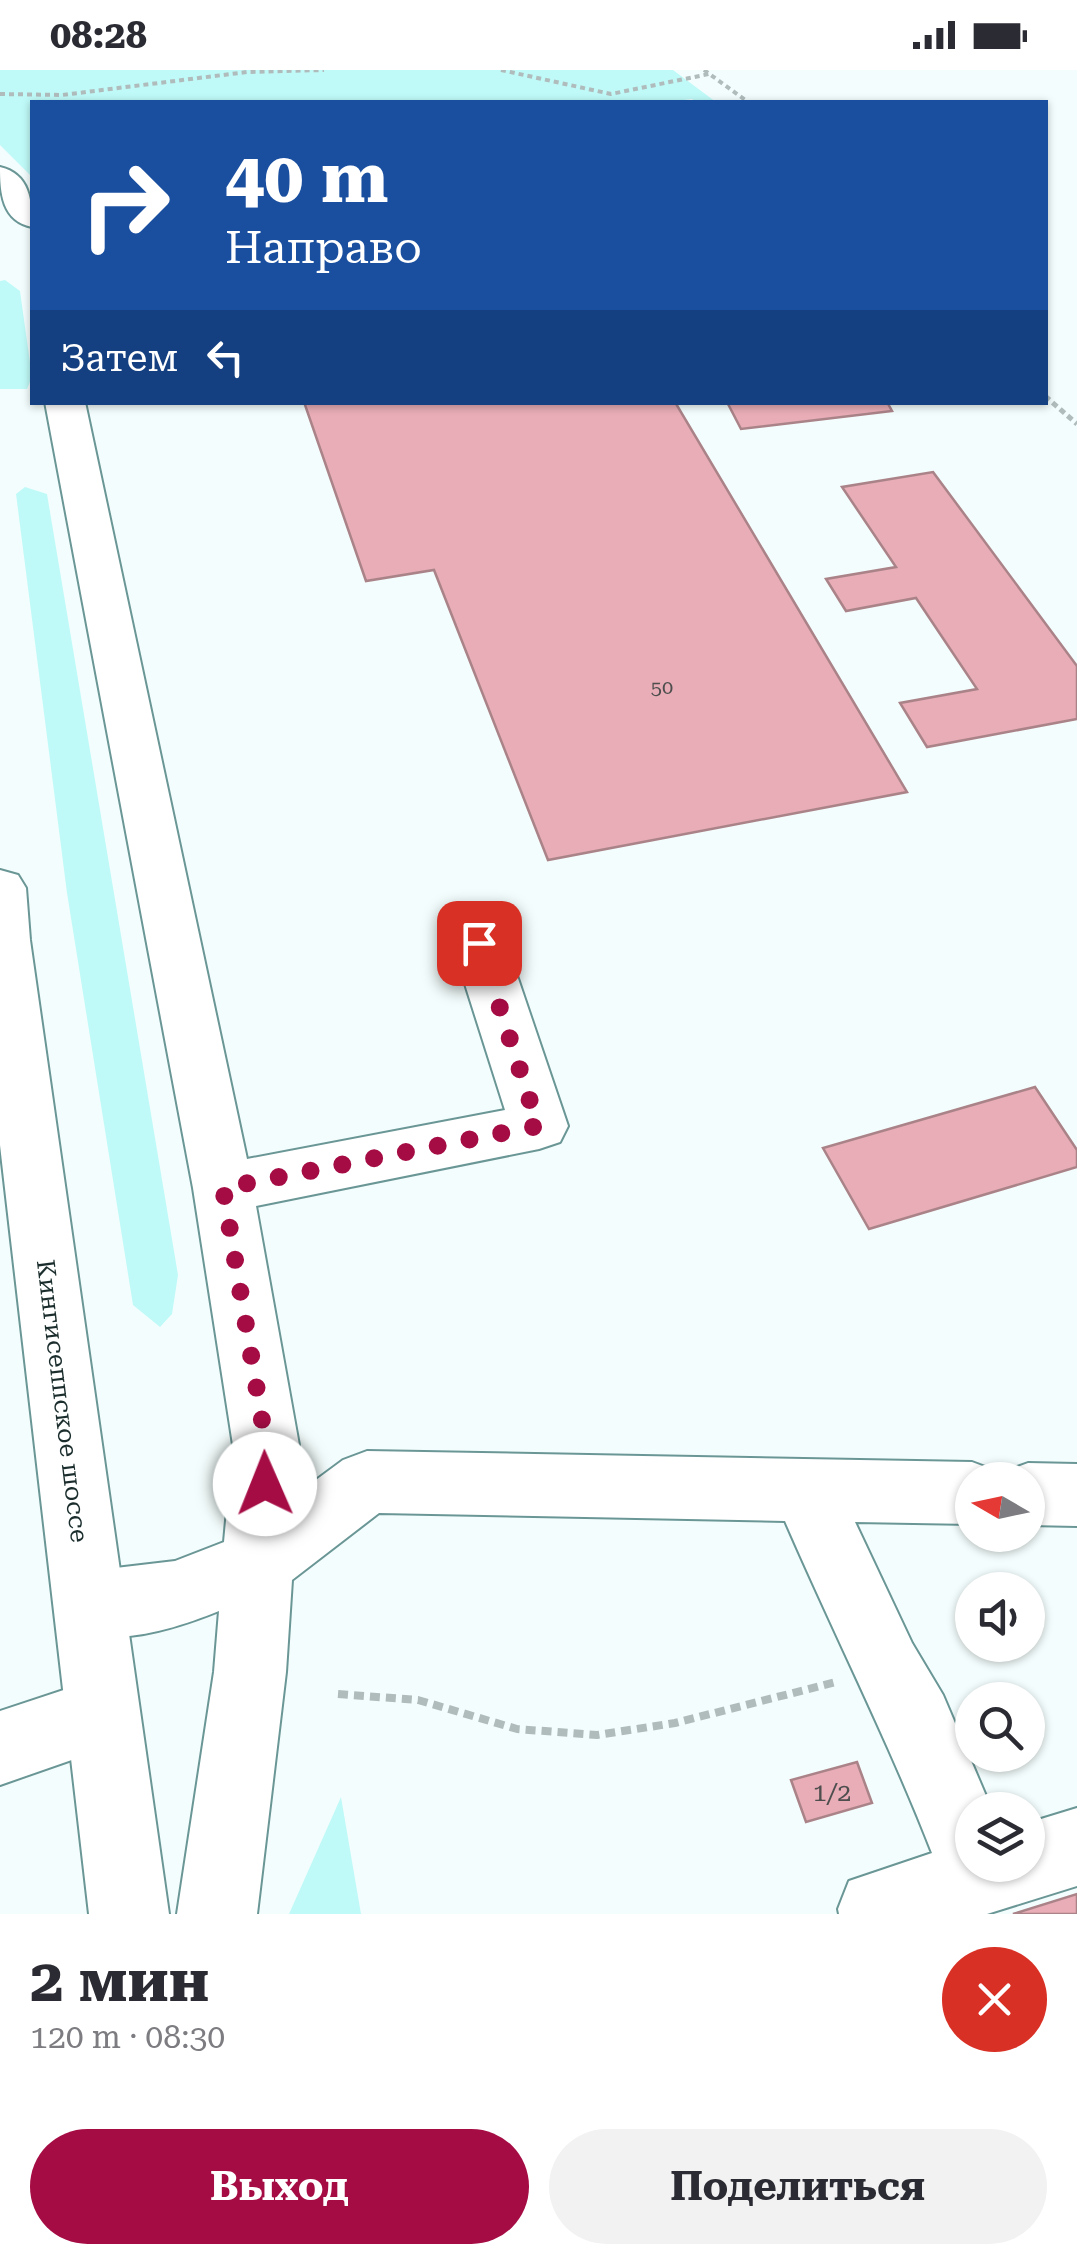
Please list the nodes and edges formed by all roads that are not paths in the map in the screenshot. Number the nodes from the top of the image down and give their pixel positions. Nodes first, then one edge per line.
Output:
1 (65, 405) edge
2 (1, 923) edge
3 (479, 943) dead end
4 (223, 1188) junction
5 (805, 1490) junction
6 (955, 1493) edge
7 (1045, 1494) edge
8 (1077, 1495) edge
9 (260, 1560) junction
10 (90, 1604) junction
11 (103, 1714) junction
12 (0, 1748) edge
13 (956, 1792) edge
14 (1077, 1847) edge
15 (1045, 1854) edge
16 (955, 1880) edge
17 (129, 1914) edge
18 (217, 1914) edge
19 (879, 1914) edge

1 - 4 main road
2 - 10 main road, Кингисеппское шоссе
3 - 4 main road
4 - 9 main road
5 - 6 main road
5 - 9 main road
5 - 13 main road
7 - 8 main road
9 - 10 main road
9 - 18 main road
10 - 11 main road, Кингисеппское шоссе
11 - 12 main road
11 - 17 main road, Кингисеппское шоссе
14 - 15 main road
16 - 19 main road

